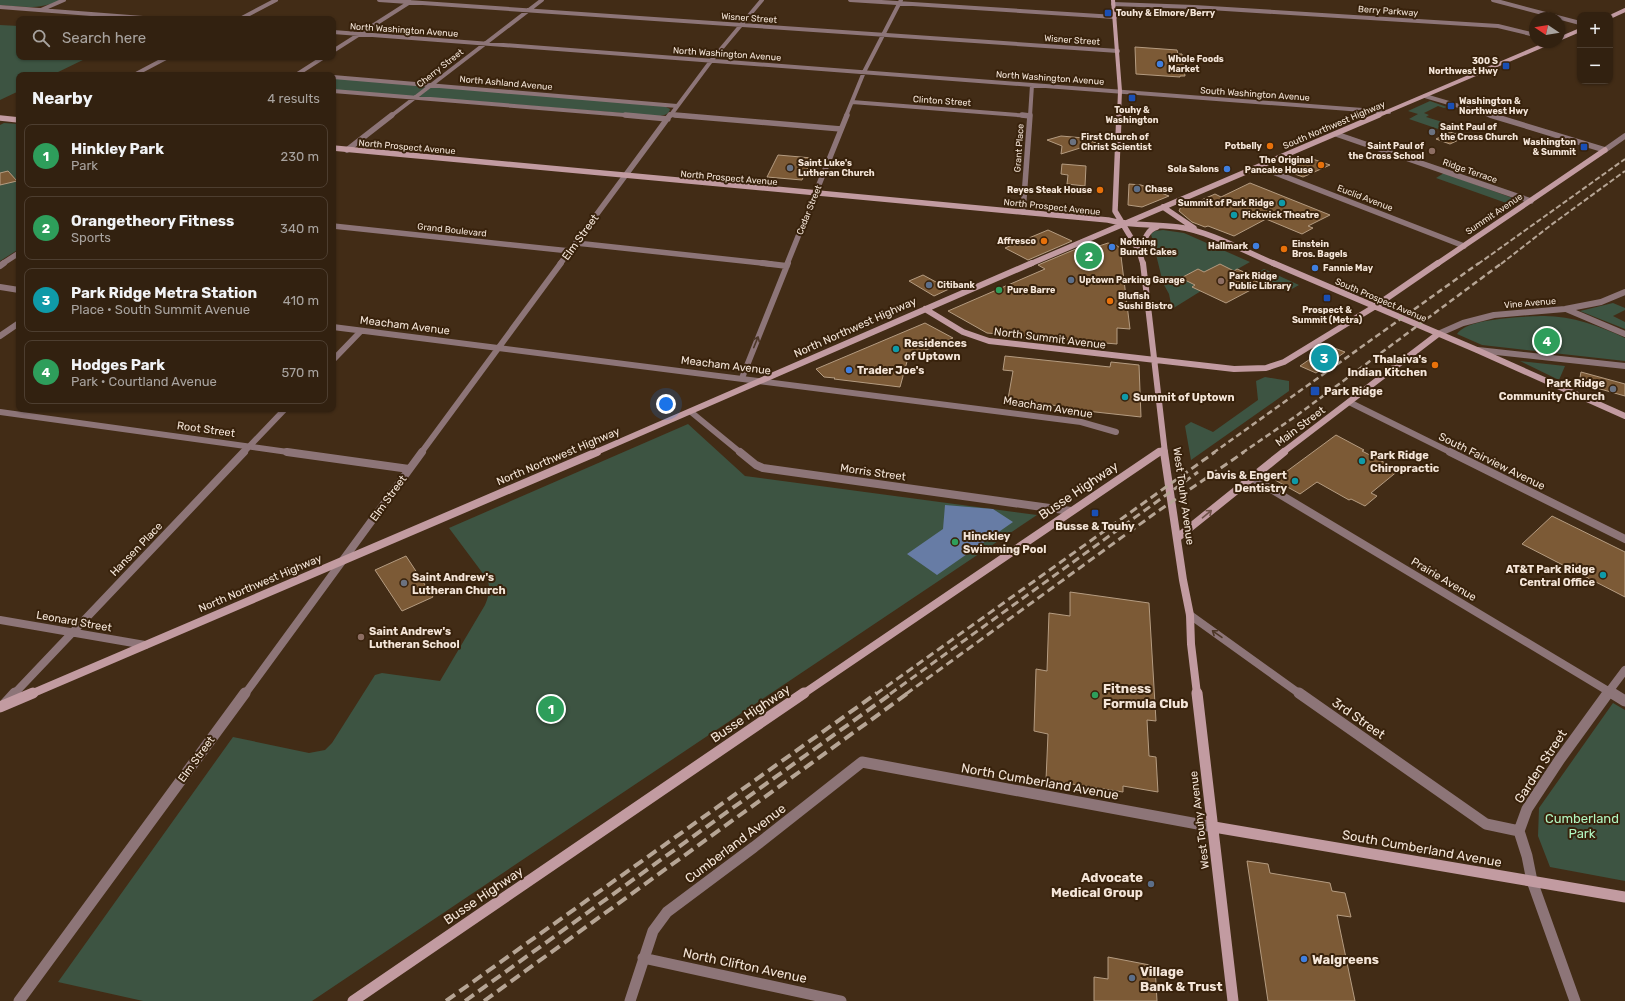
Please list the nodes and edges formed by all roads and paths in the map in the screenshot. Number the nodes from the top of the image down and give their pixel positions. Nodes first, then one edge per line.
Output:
1 (64, 0) edge
2 (276, 0) edge
3 (380, 0) edge
4 (542, 0) edge
5 (762, 0) edge
6 (850, 0) edge
7 (1493, 0) edge
8 (411, 1) edge
9 (900, 2) edge
10 (1113, 2) edge
11 (0, 8) edge
12 (39, 10) junction
13 (1625, 10) edge
14 (528, 11) junction
15 (117, 16) edge
16 (246, 16) edge
17 (1613, 16) edge
18 (1114, 17) junction
19 (1577, 22) edge
20 (741, 25) junction
21 (1577, 31) edge
22 (336, 32) edge
23 (1529, 33) edge
24 (360, 34) junction
25 (883, 35) junction
26 (1565, 36) edge
27 (484, 44) junction
28 (1537, 48) edge
29 (336, 49) edge
30 (1118, 51) junction
31 (162, 60) edge
32 (319, 60) edge
33 (711, 61) junction
34 (140, 72) edge
35 (300, 72) edge
36 (864, 72) junction
37 (336, 77) edge
38 (431, 85) junction
39 (1032, 85) junction
40 (336, 91) edge
41 (1120, 91) junction
42 (1425, 96) junction
43 (414, 98) junction
44 (852, 102) junction
45 (677, 106) junction
46 (1389, 112) junction
47 (1030, 116) junction
48 (669, 117) junction
49 (0, 118) edge
50 (16, 120) edge
51 (842, 129) junction
52 (1336, 134) junction
53 (1625, 136) edge
54 (336, 148) edge
55 (347, 150) junction
56 (1605, 150) junction
57 (1260, 167) junction
58 (625, 176) junction
59 (816, 194) junction
60 (1531, 201) junction
61 (1163, 207) junction
62 (1023, 212) junction
63 (1124, 224) junction
64 (336, 226) edge
65 (1160, 226) junction
66 (1199, 232) junction
67 (576, 243) junction
68 (1464, 246) junction
69 (570, 251) junction
70 (16, 255) edge
71 (1140, 255) junction
72 (0, 266) edge
73 (787, 266) junction
74 (0, 288) edge
75 (16, 290) edge
76 (1625, 292) edge
77 (1374, 307) junction
78 (925, 309) junction
79 (1565, 309) junction
80 (16, 325) edge
81 (336, 328) edge
82 (361, 331) junction
83 (1438, 334) junction
84 (1625, 334) edge
85 (0, 336) edge
86 (498, 348) junction
87 (1477, 350) junction
88 (336, 357) edge
89 (1156, 360) junction
90 (1625, 366) edge
91 (742, 378) junction
92 (762, 381) junction
93 (1349, 402) junction
94 (0, 412) edge
95 (282, 412) edge
96 (691, 412) junction
97 (1625, 416) edge
98 (1116, 432) dead end
99 (249, 446) junction
100 (1164, 449) junction
101 (409, 469) junction
102 (1251, 477) junction
103 (1071, 511) junction
104 (1177, 538) junction
105 (1625, 539) edge
106 (342, 561) junction
107 (1190, 615) junction
108 (0, 620) edge
109 (72, 633) junction
110 (145, 645) junction
111 (1625, 670) edge
112 (1609, 691) junction
113 (1625, 700) edge
114 (2, 706) edge
115 (862, 762) joint
116 (1214, 827) junction
117 (1519, 831) junction
118 (1532, 881) junction
119 (1625, 896) edge
120 (643, 958) junction
121 (19, 1001) edge
122 (353, 1001) edge
123 (630, 1001) edge
124 (841, 1001) edge
125 (1233, 1001) edge
126 (1576, 1001) edge

1 - 12 street
2 - 16 street
3 - 8 street, Wisner Street
4 - 14 street, Cherry Street
5 - 20 street, Elm Street
6 - 9 street
7 - 19 street
8 - 14 street, Wisner Street
8 - 24 street
9 - 18 street
9 - 25 street, Cedar Street
10 - 18 main road, West Touhy Avenue
10 - 23 street, Berry Parkway
11 - 12 street
12 - 15 street
13 - 17 main road
14 - 20 street, Wisner Street
14 - 27 street, Cherry Street
18 - 30 main road, West Touhy Avenue
20 - 25 street, Wisner Street
20 - 33 street, Elm Street
21 - 26 main road
22 - 24 street, North Washington Avenue
24 - 27 street, North Washington Avenue
24 - 29 street
25 - 30 street, Wisner Street
25 - 36 street, Cedar Street
27 - 33 street, North Washington Avenue
27 - 38 street, Cherry Street
28 - 42 main road, South Northwest Highway
30 - 41 main road, West Touhy Avenue
31 - 34 street
32 - 35 street
33 - 36 street, North Washington Avenue
33 - 45 street, Elm Street
36 - 39 street, North Washington Avenue
36 - 44 street, Cedar Street
37 - 38 street, North Ashland Avenue
38 - 43 street, Cherry Street
38 - 45 street, North Ashland Avenue
39 - 41 street, North Washington Avenue
39 - 47 street, Grant Place
40 - 43 street
41 - 46 street, South Washington Avenue
41 - 63 main road, West Touhy Avenue
42 - 46 main road, South Northwest Highway
42 - 56 street
43 - 48 street
43 - 55 street, Cherry Street
44 - 47 street, Clinton Street
44 - 51 street, Cedar Street
45 - 48 street, Elm Street
46 - 52 main road, South Northwest Highway
47 - 62 street, Grant Place
48 - 51 street
48 - 58 street, Elm Street
49 - 50 main road
51 - 59 street, Cedar Street
52 - 57 main road, South Northwest Highway
52 - 60 street, Ridge Terrace
53 - 56 street, Summit Avenue
54 - 55 main road, North Prospect Avenue
55 - 58 main road, North Prospect Avenue
56 - 60 main road, Summit Avenue
57 - 61 main road, South Northwest Highway
57 - 68 street, Euclid Avenue
58 - 59 main road, North Prospect Avenue
58 - 67 street, Elm Street
59 - 62 main road, North Prospect Avenue
59 - 73 street, Cedar Street
60 - 68 main road, Summit Avenue
61 - 63 main road, South Northwest Highway
61 - 66 main road
62 - 63 main road, North Prospect Avenue
63 - 65 main road, South Prospect Avenue
63 - 71 main road, West Touhy Avenue
63 - 78 main road, North Northwest Highway
64 - 69 street, Grand Boulevard
65 - 66 main road, South Prospect Avenue
65 - 71 main road
66 - 77 main road, South Prospect Avenue
67 - 69 street, Elm Street
67 - 73 street
68 - 77 main road, Summit Avenue
69 - 86 street, Elm Street
70 - 72 street
71 - 89 main road, West Touhy Avenue
91 -> 73 street, Cedar Street
74 - 75 street
76 - 79 street, Vine Avenue
77 - 83 main road, South Prospect Avenue
77 - 89 main road, Summit Avenue
78 - 89 main road, North Summit Avenue
78 - 92 main road, North Northwest Highway
79 - 83 street, Vine Avenue
79 - 84 street
80 - 85 street
81 - 82 street, Meacham Avenue
82 - 86 street, Meacham Avenue
82 - 88 street
83 - 87 main road, South Prospect Avenue
83 - 93 main road, Main Street
86 - 91 street, Meacham Avenue
86 - 101 street, Elm Street
87 - 90 street
87 - 97 main road, South Prospect Avenue
89 - 100 main road, West Touhy Avenue
91 - 92 street, Meacham Avenue
92 - 96 main road, North Northwest Highway
92 - 98 street, Meacham Avenue
93 - 102 main road, Main Street
93 - 105 street, South Fairview Avenue
94 - 99 street, Root Street
95 - 99 street, Hansen Place
96 - 103 street, Morris Street
96 - 106 main road, North Northwest Highway
99 - 101 street, Root Street
99 - 109 street, Hansen Place
100 - 103 main road, Busse Highway
100 - 104 main road, West Touhy Avenue
101 - 106 street, Elm Street
104 -> 102 main road, Main Street
102 - 112 street, Prairie Avenue
103 - 122 main road, Busse Highway
104 - 107 main road, West Touhy Avenue
106 - 110 main road, North Northwest Highway
106 - 121 street, Elm Street
107 - 116 main road, West Touhy Avenue
117 -> 107 street, 3rd Street
108 - 109 street, Leonard Street
109 - 110 street, Leonard Street
109 - 114 street, Hansen Place
110 - 114 main road, North Northwest Highway
111 - 112 street, Garden Street
112 - 113 street, Prairie Avenue
112 - 117 street, Garden Street
115 - 116 street, North Cumberland Avenue
115 - 120 street, Cumberland Avenue
116 - 118 main road, South Cumberland Avenue
116 - 125 main road, West Touhy Avenue
117 - 118 street
118 - 119 main road, South Cumberland Avenue
118 - 126 street
120 - 123 street
120 - 124 street, North Clifton Avenue

